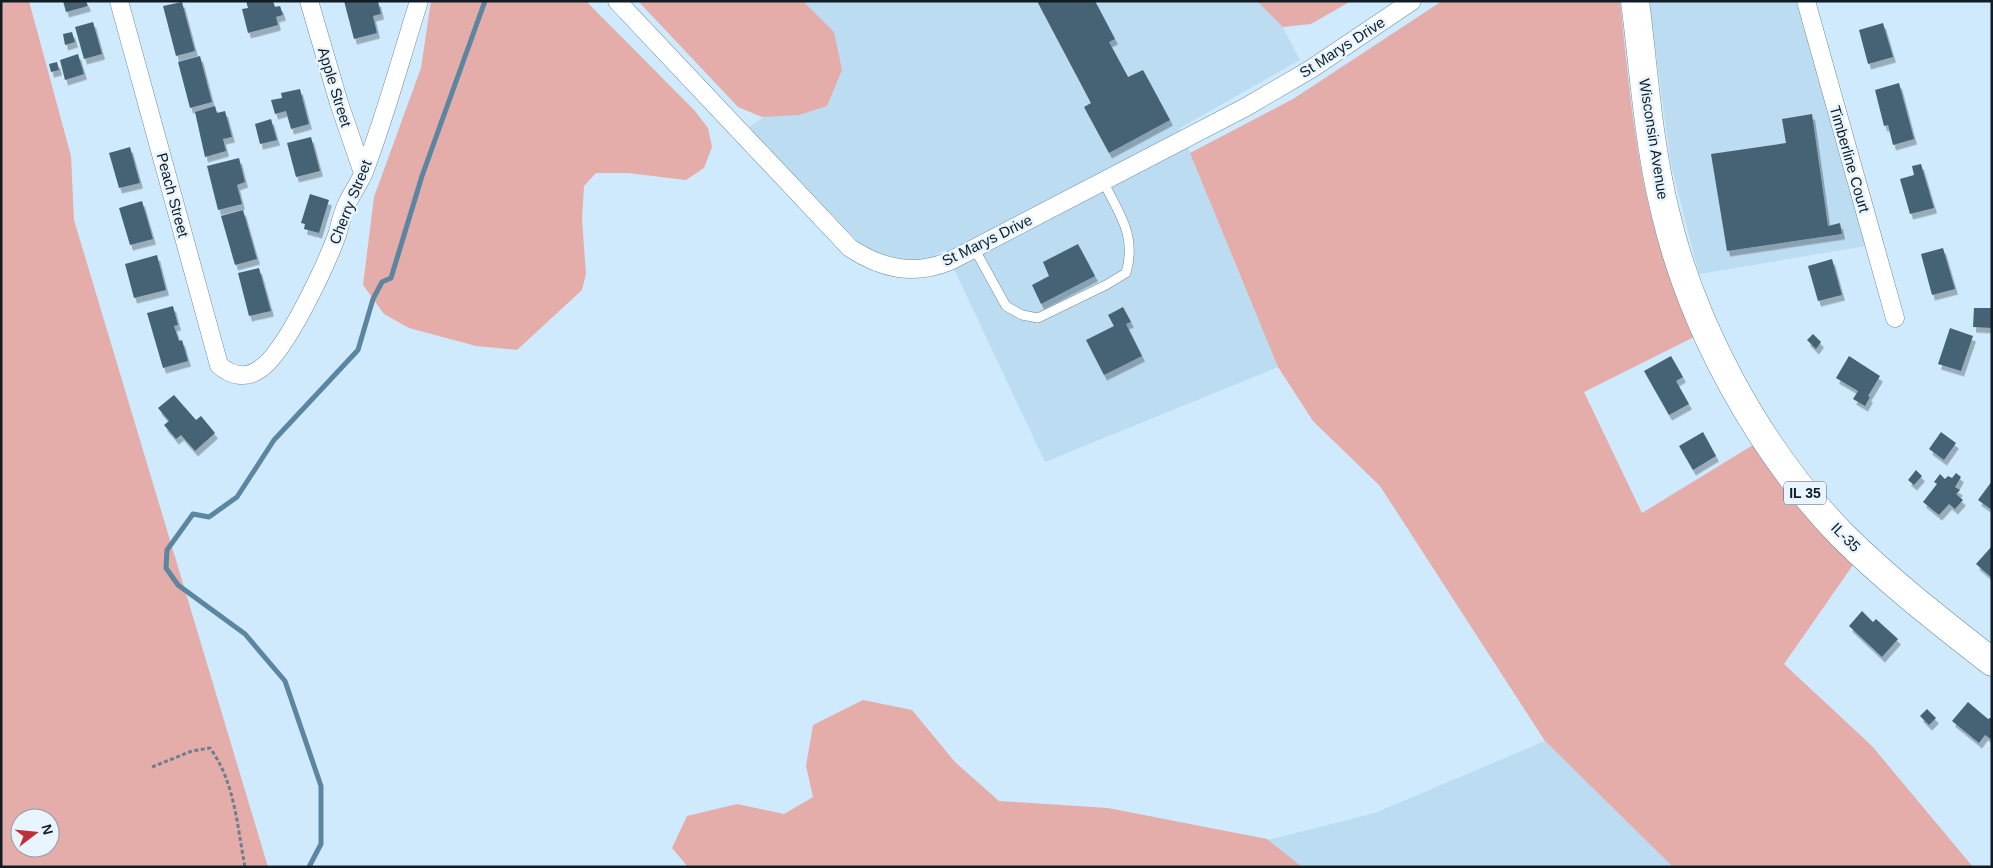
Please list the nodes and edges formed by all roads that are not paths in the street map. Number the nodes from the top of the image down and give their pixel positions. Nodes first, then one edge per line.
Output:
1 (120, 1) edge
2 (309, 1) edge
3 (419, 1) edge
4 (617, 1) edge
5 (1412, 1) edge
6 (1635, 1) edge
7 (1806, 1) edge
8 (364, 173) junction
9 (1103, 181) junction
10 (974, 248) junction
11 (1683, 274) joint
12 (1895, 318) dead end
13 (241, 376) joint
14 (1992, 662) edge

1 - 13 street, Peach Street
2 - 8 street, Apple Street
3 - 8 street, Cherry Street
4 - 10 street, St Marys Drive
5 - 9 street, St Marys Drive
6 - 11 main road, Wisconsin Avenue / IL 35
7 - 12 street, Timberline Court
8 - 13 street, Cherry Street
9 - 10 street, St Marys Drive
9 - 10 lane
11 - 14 main road, IL-35 / IL 35

